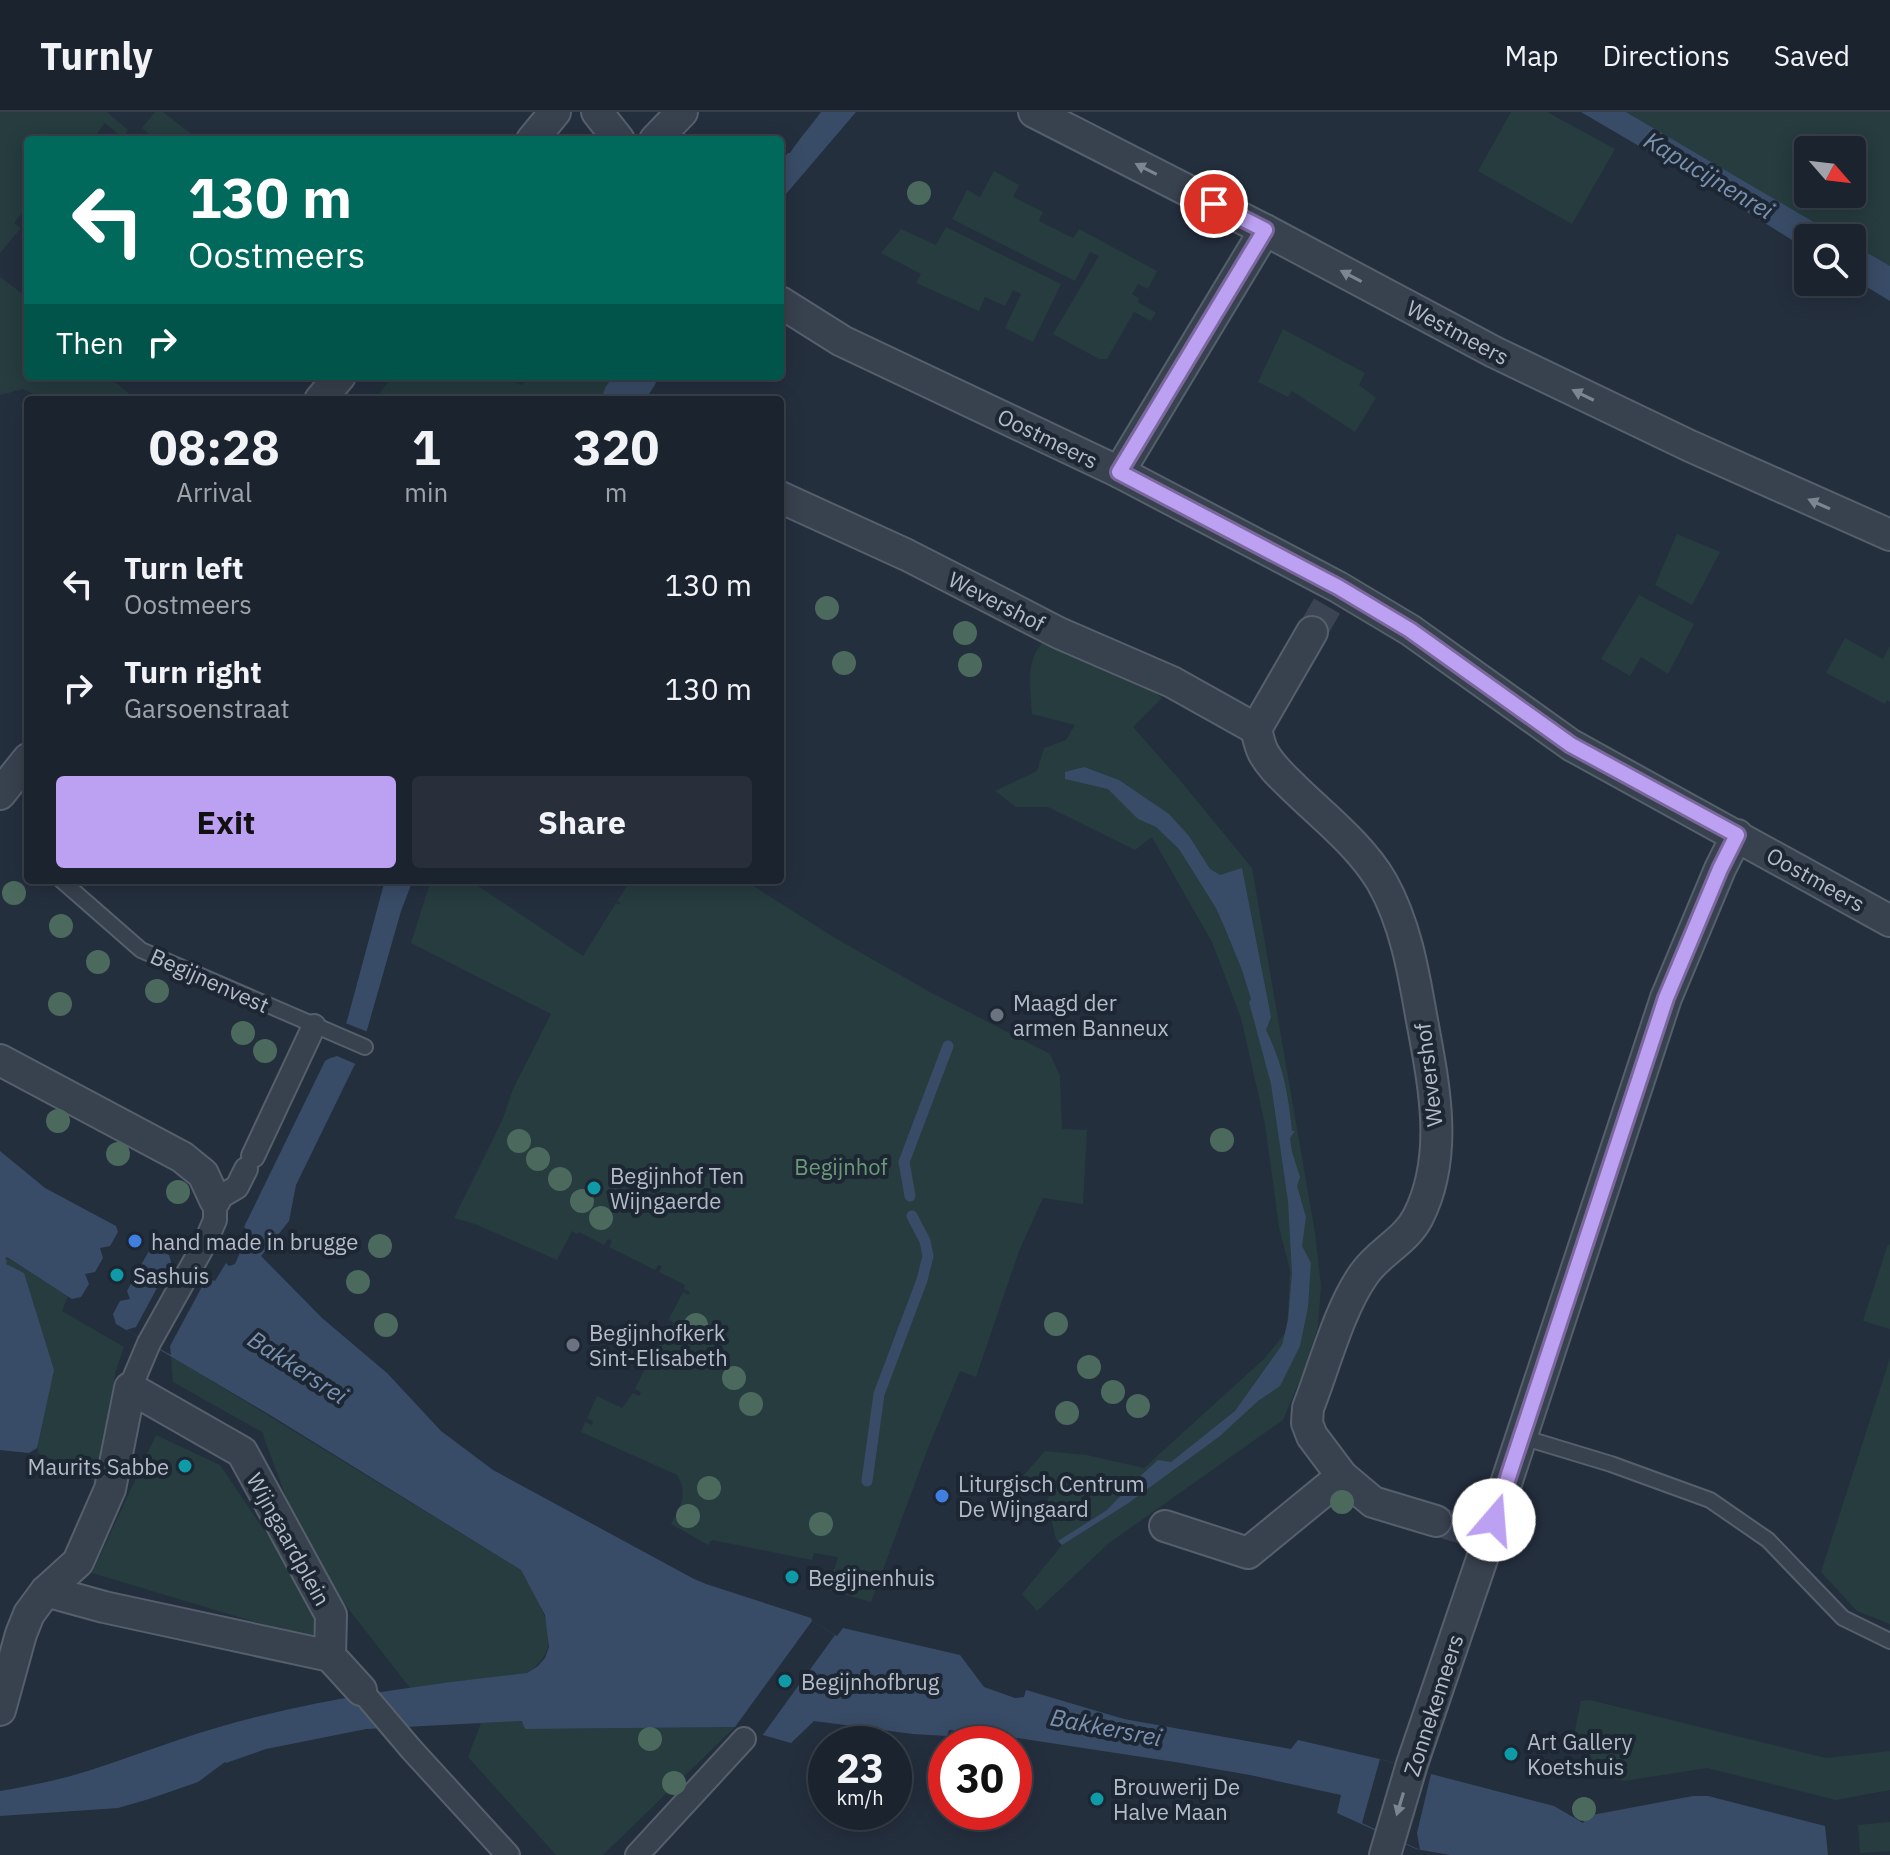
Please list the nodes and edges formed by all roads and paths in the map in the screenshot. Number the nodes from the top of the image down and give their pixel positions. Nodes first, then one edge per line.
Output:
1 (555, 112) edge
2 (597, 112) edge
3 (682, 112) edge
4 (1034, 112) edge
5 (535, 136) edge
6 (616, 136) edge
7 (659, 136) edge
8 (1265, 230) junction
9 (784, 305) edge
10 (337, 380) edge
11 (323, 396) edge
12 (1119, 472) junction
13 (784, 499) edge
14 (1890, 535) edge
15 (1325, 608) junction
16 (1256, 729) junction
17 (24, 764) edge
18 (0, 794) edge
19 (1737, 835) junction
20 (66, 884) edge
21 (1890, 921) edge
22 (324, 1029) junction
23 (365, 1047) dead end
24 (0, 1060) edge
25 (215, 1200) junction
26 (130, 1388) junction
27 (1522, 1437) junction
28 (1342, 1476) junction
29 (1494, 1520) dead end
30 (1436, 1521) tunnel mouth
31 (1165, 1526) dead end
32 (1483, 1556) dead end
33 (46, 1591) junction
34 (10, 1632) edge
35 (1890, 1641) edge
36 (330, 1656) junction
37 (361, 1690) joint
38 (0, 1710) edge
39 (744, 1739) dead end
40 (1387, 1849) edge
41 (508, 1855) edge
42 (637, 1855) edge

1 - 5 street
2 - 6 street
3 - 7 street
8 -> 4 street, Westmeers
8 - 12 street
14 -> 8 street, Westmeers
9 - 12 street, Oostmeers
10 - 11 street
12 - 15 street, Oostmeers
13 - 16 street, Wevershof
15 - 16 street
15 - 19 street, Oostmeers
16 - 28 street, Wevershof
17 - 18 street
19 - 21 street, Oostmeers
19 - 27 street
20 - 22 lane, Begijnenvest
22 - 23 lane, Begijnenvest
22 - 25 street
24 - 25 street
25 - 26 street
26 - 33 street
26 - 36 street, Wijngaardplein
27 - 29 street
27 - 35 lane
28 - 30 street, Wevershof
28 - 31 street
32 -> 40 street, Zonnekemeers
33 - 34 street
33 - 36 street
34 - 38 street
36 - 37 street
37 - 41 street
39 - 42 street

